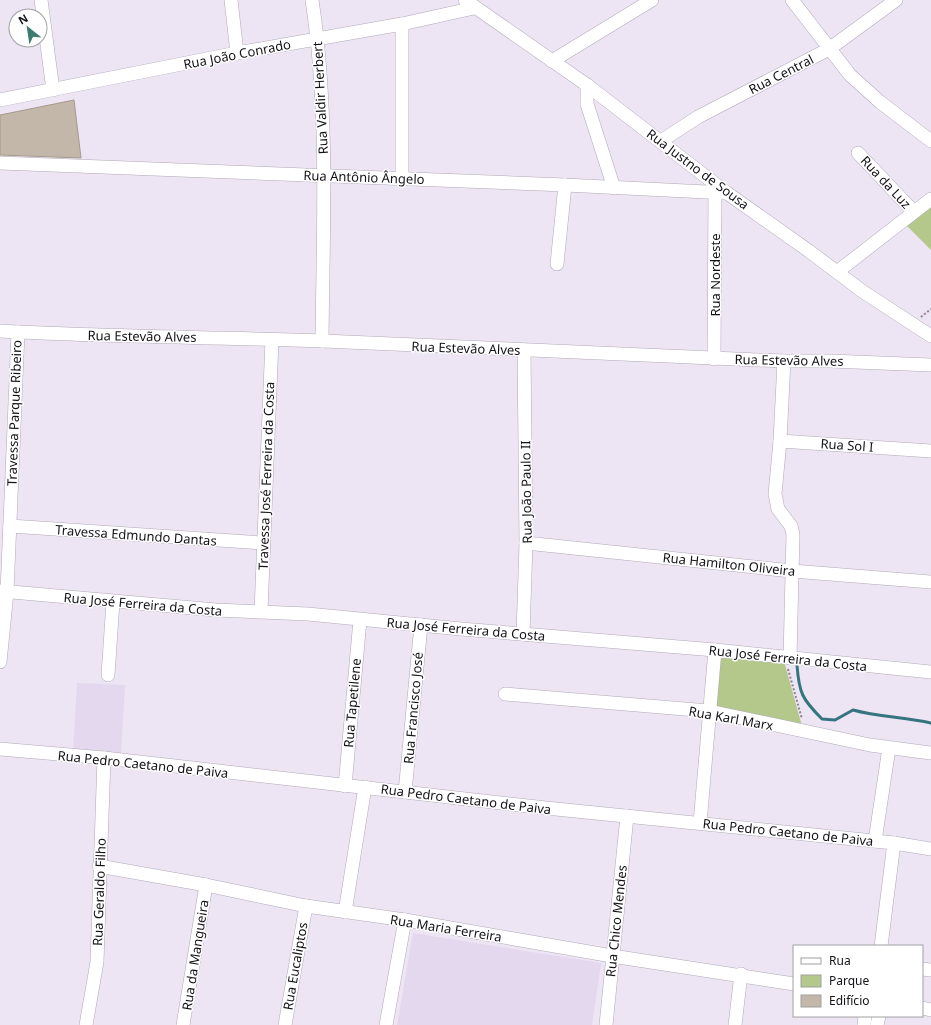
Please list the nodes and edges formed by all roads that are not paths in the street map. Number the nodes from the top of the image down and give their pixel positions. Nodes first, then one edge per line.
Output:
1 (41, 0) edge
2 (231, 0) edge
3 (312, 0) edge
4 (652, 0) edge
5 (792, 0) edge
6 (896, 0) edge
7 (469, 4) edge
8 (402, 24) junction
9 (318, 39) junction
10 (829, 49) junction
11 (238, 53) junction
12 (552, 61) junction
13 (587, 85) junction
14 (52, 90) junction
15 (0, 100) edge
16 (661, 141) junction
17 (931, 141) edge
18 (858, 153) dead end
19 (0, 163) edge
20 (324, 176) junction
21 (402, 178) junction
22 (565, 184) junction
23 (614, 188) junction
24 (721, 193) junction
25 (931, 199) edge
26 (914, 212) junction
27 (557, 264) dead end
28 (837, 272) junction
29 (0, 331) edge
30 (18, 332) junction
31 (931, 336) edge
32 (272, 340) junction
33 (322, 341) junction
34 (524, 350) junction
35 (714, 359) junction
36 (784, 361) junction
37 (931, 365) edge
38 (780, 440) junction
39 (931, 451) edge
40 (10, 526) junction
41 (263, 543) junction
42 (526, 543) junction
43 (792, 570) junction
44 (931, 582) edge
45 (3, 592) edge
46 (113, 602) junction
47 (261, 612) junction
48 (360, 620) junction
49 (420, 625) junction
50 (523, 634) junction
51 (1, 647) edge
52 (715, 650) junction
53 (788, 658) junction
54 (0, 662) edge
55 (931, 672) edge
56 (108, 676) dead end
57 (506, 694) dead end
58 (709, 712) junction
59 (888, 748) junction
60 (0, 749) edge
61 (931, 753) edge
62 (104, 758) junction
63 (345, 786) junction
64 (365, 787) junction
65 (405, 792) junction
66 (627, 816) junction
67 (700, 823) junction
68 (875, 841) junction
69 (894, 843) junction
70 (931, 849) edge
71 (99, 866) junction
72 (206, 885) junction
73 (306, 906) junction
74 (345, 912) junction
75 (405, 920) junction
76 (881, 945) edge
77 (612, 956) junction
78 (741, 974) junction
79 (793, 984) edge
80 (86, 1025) edge
81 (183, 1025) edge
82 (285, 1025) edge
83 (386, 1025) edge
84 (606, 1025) edge
85 (735, 1025) edge

1 - 14 street
2 - 11 street
3 - 9 street, Rua Valdir Herbert
4 - 12 street
5 - 10 street
6 - 10 street, Rua Central
7 - 8 street, Rua João Conrado
7 - 12 street, Rua Justno de Sousa
8 - 9 street, Rua João Conrado
8 - 21 street
9 - 11 street, Rua João Conrado
9 - 20 street, Rua Valdir Herbert
10 - 16 street, Rua Central
10 - 17 street
11 - 14 street, Rua João Conrado
12 - 13 street, Rua Justno de Sousa
13 - 16 street, Rua Justno de Sousa
13 - 23 street
14 - 15 street, Rua João Conrado
16 - 24 street, Rua Justno de Sousa
18 - 26 street, Rua da Luz
19 - 20 street, Rua Antônio Ângelo
20 - 21 street, Rua Antônio Ângelo
20 - 33 street, Rua Valdir Herbert
21 - 22 street, Rua Antônio Ângelo
22 - 23 street, Rua Antônio Ângelo
22 - 27 street
23 - 24 street, Rua Antônio Ângelo
24 - 28 street, Rua Justno de Sousa
24 - 35 street, Rua Nordeste
25 - 26 street
26 - 28 street
28 - 31 street, Rua Justno de Sousa
29 - 30 street, Rua Estevão Alves
30 - 32 street, Rua Estevão Alves
30 - 40 street, Travessa Parque Ribeiro
32 - 33 street, Rua Estevão Alves
32 - 41 street, Travessa José Ferreira da Costa
33 - 34 street, Rua Estevão Alves
34 - 35 street, Rua Estevão Alves
34 - 42 street, Rua João Paulo II
35 - 36 street, Rua Estevão Alves
36 - 37 street, Rua Estevão Alves
36 - 38 street
38 - 39 street, Rua Sol I
38 - 43 street
40 - 41 street, Travessa Edmundo Dantas
40 - 45 street, Travessa Parque Ribeiro
41 - 47 street, Travessa José Ferreira da Costa
42 - 43 street, Rua Hamilton Oliveira
42 - 50 street, Rua João Paulo II
43 - 44 street, Rua Hamilton Oliveira
43 - 53 street
45 - 46 street, Rua José Ferreira da Costa
45 - 51 street, Travessa Parque Ribeiro
46 - 47 street, Rua José Ferreira da Costa
46 - 56 street
47 - 48 street, Rua José Ferreira da Costa
48 - 49 street, Rua José Ferreira da Costa
48 - 63 street, Rua Tapetilene
49 - 50 street, Rua José Ferreira da Costa
49 - 65 street, Rua Francisco José
50 - 52 street, Rua José Ferreira da Costa
51 - 54 street, Travessa Parque Ribeiro
52 - 53 street, Rua José Ferreira da Costa
52 - 58 street
53 - 55 street, Rua José Ferreira da Costa
57 - 58 street, Rua Karl Marx
58 - 59 street, Rua Karl Marx
58 - 67 street
59 - 61 street, Rua Karl Marx
59 - 68 street
60 - 62 street, Rua Pedro Caetano de Paiva
62 - 63 street, Rua Pedro Caetano de Paiva
62 - 71 street, Rua Geraldo Filho
63 - 64 street, Rua Pedro Caetano de Paiva
64 - 65 street, Rua Pedro Caetano de Paiva
64 - 74 street
65 - 66 street, Rua Pedro Caetano de Paiva
66 - 67 street, Rua Pedro Caetano de Paiva
66 - 77 street, Rua Chico Mendes
67 - 68 street, Rua Pedro Caetano de Paiva
68 - 69 street, Rua Pedro Caetano de Paiva
69 - 70 street, Rua Pedro Caetano de Paiva
69 - 76 street
71 - 72 street, Rua Maria Ferreira
71 - 80 street, Rua Geraldo Filho
72 - 73 street, Rua Maria Ferreira
72 - 81 street, Rua da Mangueira
73 - 74 street, Rua Maria Ferreira
73 - 82 street, Rua Eucaliptos
74 - 75 street, Rua Maria Ferreira
75 - 77 street, Rua Maria Ferreira
75 - 83 street
77 - 78 street, Rua Maria Ferreira
77 - 84 street, Rua Chico Mendes
78 - 79 street, Rua Maria Ferreira
78 - 85 street

